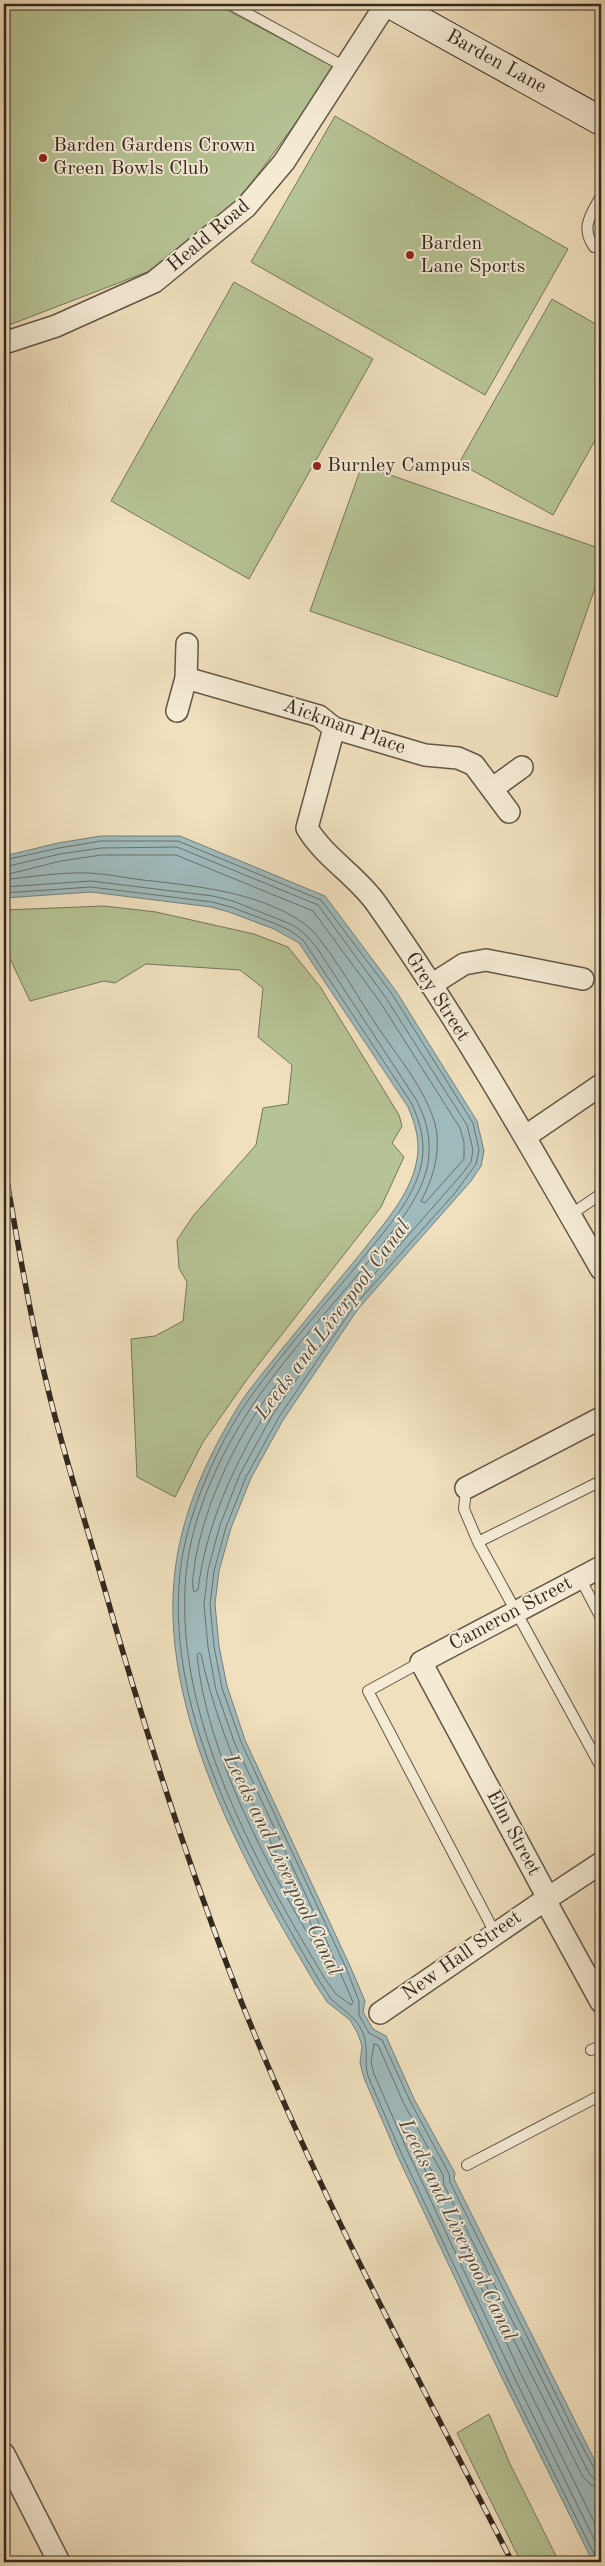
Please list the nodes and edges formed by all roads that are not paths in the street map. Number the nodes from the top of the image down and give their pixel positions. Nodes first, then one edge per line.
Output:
1 (230, 4) edge
2 (386, 4) edge
3 (390, 4) edge
4 (345, 67) junction
5 (601, 121) edge
6 (601, 196) edge
7 (594, 247) dead end
8 (4, 344) edge
9 (187, 644) dead end
10 (186, 678) junction
11 (177, 710) dead end
12 (334, 728) junction
13 (522, 767) dead end
14 (493, 788) junction
15 (509, 812) dead end
16 (583, 980) dead end
17 (431, 985) junction
18 (601, 1085) edge
19 (526, 1136) junction
20 (601, 1194) edge
21 (570, 1215) junction
22 (601, 1269) edge
23 (601, 1418) edge
24 (601, 1481) edge
25 (466, 1488) joint
26 (478, 1542) junction
27 (601, 1567) edge
28 (580, 1578) junction
29 (517, 1611) junction
30 (601, 1618) edge
31 (421, 1662) junction
32 (601, 1767) edge
33 (600, 1866) edge
34 (546, 1899) junction
35 (495, 1933) junction
36 (601, 2002) edge
37 (380, 2013) dead end
38 (601, 2095) edge
39 (467, 2165) dead end
40 (4, 2454) edge
41 (59, 2562) edge

1 - 4 lane
2 - 4 street, Heald Road
3 - 5 street, Barden Lane
4 - 8 street, Heald Road
6 - 7 lane
9 - 10 street
10 - 11 street
10 - 12 street, Aickman Place
12 - 14 street, Aickman Place
12 - 17 street, Grey Street
13 - 14 street
14 - 15 street, Aickman Place
16 - 17 street
17 - 19 street, Grey Street
18 - 19 street
19 - 21 street, Grey Street
20 - 21 lane
21 - 22 street, Grey Street
23 - 25 street
24 - 26 lane
25 - 26 lane
26 - 29 lane
27 - 28 street, Cameron Street
28 - 29 street, Cameron Street
28 - 30 lane
29 - 31 street, Cameron Street
29 - 32 lane
31 - 34 street, Elm Street
31 - 35 lane
33 - 34 street, New Hall Street
34 - 35 street, New Hall Street
34 - 36 street, Elm Street
35 - 37 street, New Hall Street
38 - 39 lane
40 - 41 street

